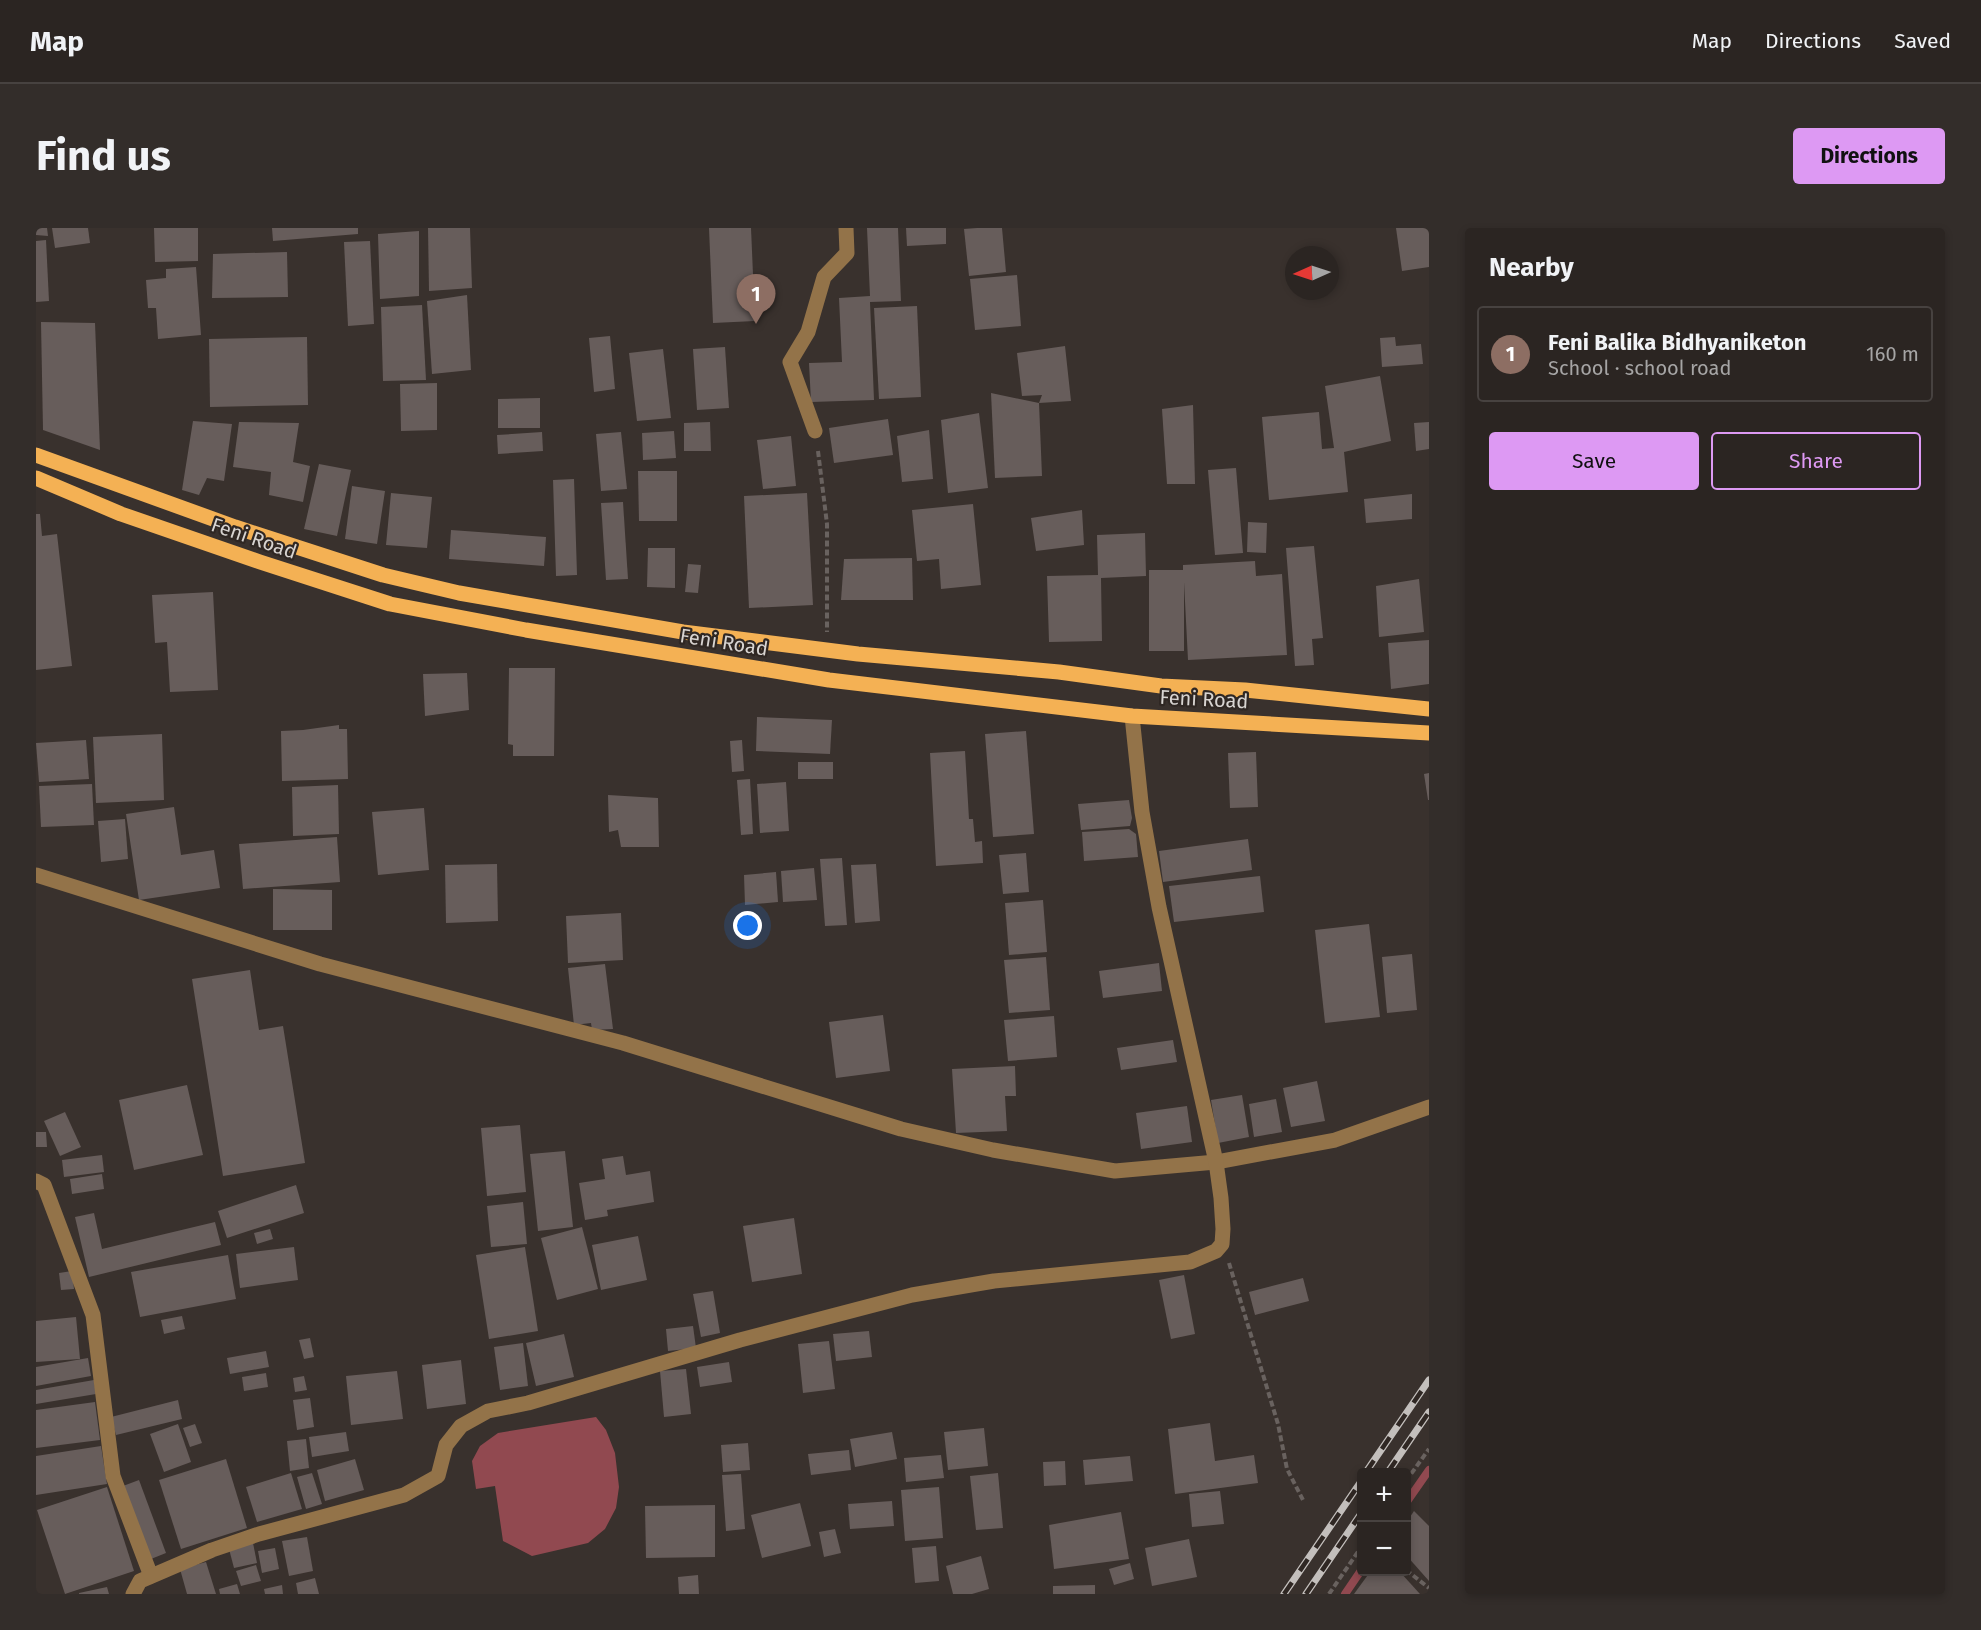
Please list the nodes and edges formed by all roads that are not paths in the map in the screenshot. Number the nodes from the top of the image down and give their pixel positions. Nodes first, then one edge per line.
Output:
1 (846, 228) edge
2 (815, 431) road end
3 (36, 455) edge
4 (36, 478) edge
5 (1429, 709) edge
6 (1132, 716) junction
7 (1429, 733) edge
8 (36, 875) edge
9 (1429, 1107) edge
10 (1215, 1162) junction
11 (36, 1181) edge
12 (151, 1576) junction
13 (133, 1594) edge

1 - 2 street
3 - 5 main road
4 - 6 main road, Feni Road
6 - 7 main road, Feni Road
6 - 10 street
8 - 10 street
9 - 10 street
10 - 12 street
11 - 12 street
12 - 13 street

